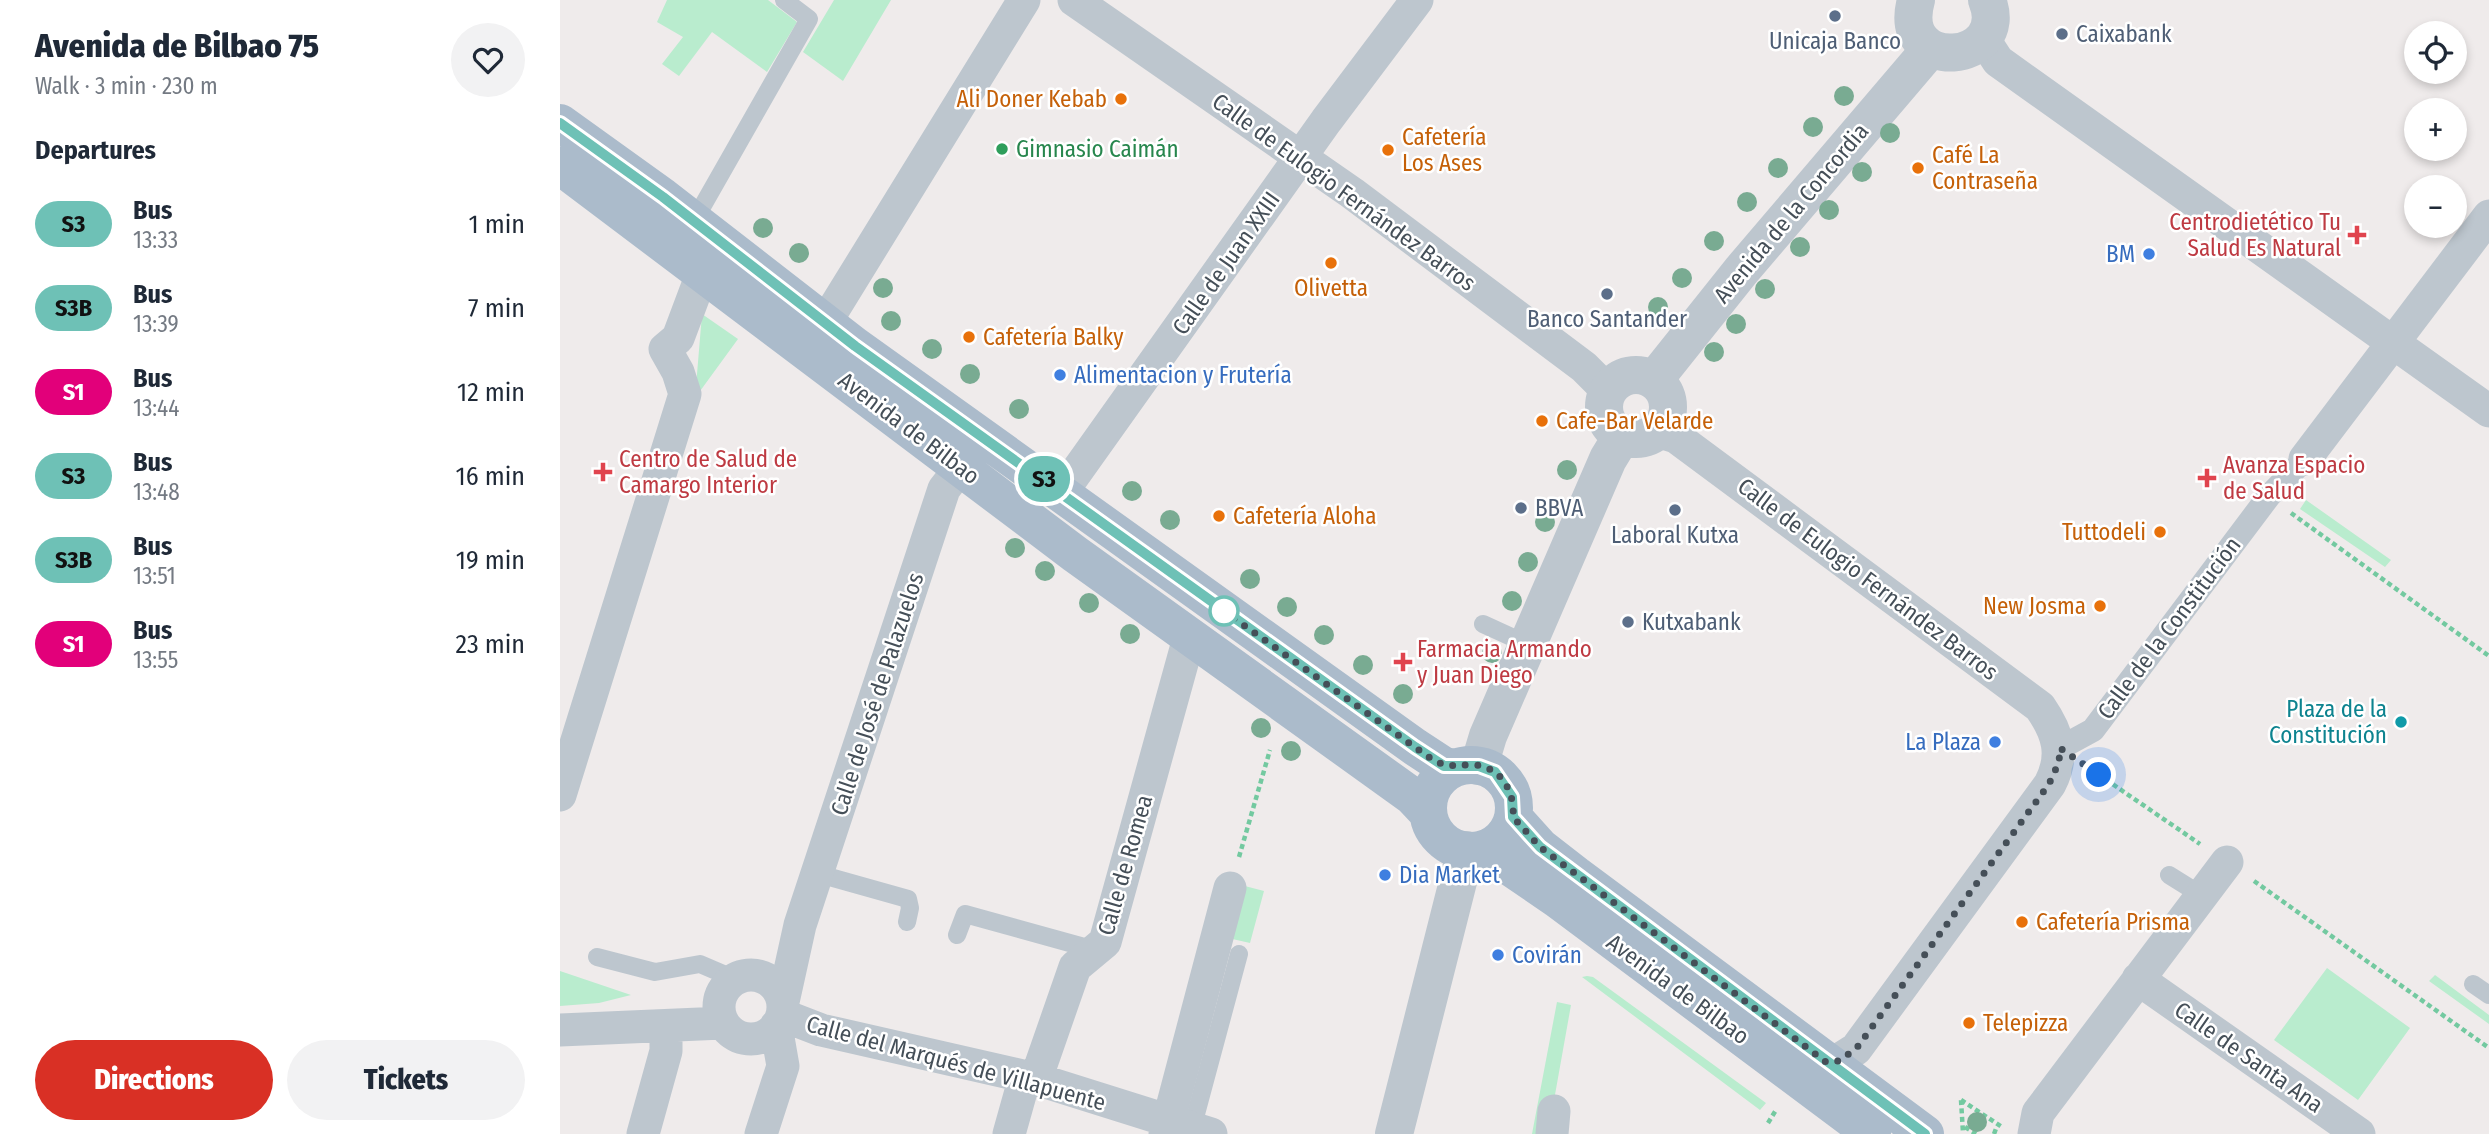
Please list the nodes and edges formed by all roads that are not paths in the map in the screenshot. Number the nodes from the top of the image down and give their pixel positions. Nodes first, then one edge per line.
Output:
1 (784, 0) edge
2 (1024, 0) edge
3 (1074, 0) edge
4 (1417, 0) edge
5 (1916, 0) edge
6 (1989, 13) edge
7 (1931, 48) junction
8 (560, 123) edge
9 (1300, 158) junction
10 (560, 166) edge
11 (2489, 216) edge
12 (694, 221) junction
13 (702, 274) junction
14 (825, 323) junction
15 (2393, 342) junction
16 (1654, 380) junction
17 (1608, 391) junction
18 (2489, 411) edge
19 (1639, 433) junction
20 (2305, 459) joint
21 (961, 467) junction
22 (1062, 492) junction
23 (1483, 624) dead end
24 (1189, 638) junction
25 (1530, 645) junction
26 (2060, 748) junction
27 (1467, 767) junction
28 (560, 794) edge
29 (1428, 813) junction
30 (1513, 817) junction
31 (1472, 850) junction
32 (2227, 862) road end
33 (819, 874) junction
34 (2169, 875) dead end
35 (1230, 888) road end
36 (2201, 895) junction
37 (907, 922) dead end
38 (800, 925) junction
39 (957, 935) dead end
40 (1096, 950) junction
41 (1239, 954) dead end
42 (597, 957) dead end
43 (2138, 979) junction
44 (736, 981) junction
45 (2473, 984) dead end
46 (2489, 995) edge
47 (780, 1015) junction
48 (723, 1023) junction
49 (653, 1027) junction
50 (560, 1030) edge
51 (1826, 1062) junction
52 (1031, 1078) junction
53 (1184, 1130) edge
54 (643, 1134) edge
55 (761, 1134) edge
56 (1010, 1134) edge
57 (1394, 1134) edge
58 (1872, 1134) edge
59 (1925, 1134) edge
60 (2034, 1134) edge
61 (2359, 1134) edge

1 - 12 lane
2 - 14 street
3 - 9 street, Calle de Eulogio Fernández Barros
4 - 9 street, Calle de Juan XXIII
5 - 7 street
6 - 7 street
6 - 15 street
7 - 16 street, Avenida de la Concordia
8 - 12 main road, Avenida de Bilbao
9 - 17 street, Calle de Eulogio Fernández Barros
9 - 22 street, Calle de Juan XXIII
10 - 13 main road, Avenida de Bilbao
11 - 15 street, Calle de la Constitución
12 - 14 main road, Avenida de Bilbao
13 - 21 main road, Avenida de Bilbao
13 - 28 street
14 - 22 main road, Avenida de Bilbao
15 - 18 street
15 - 20 street, Calle de la Constitución
16 - 17 street
16 - 19 street
17 - 19 street
19 - 25 street
19 - 26 street, Calle de Eulogio Fernández Barros
20 - 26 street, Calle de la Constitución
21 - 24 main road, Avenida de Bilbao
21 - 33 street, Calle de José de Palazuelos
22 - 27 main road, Avenida de Bilbao
23 - 25 lane
24 - 29 main road, Avenida de Bilbao
24 - 40 street, Calle de Romea
25 - 27 street
26 - 51 street
27 - 29 main road
27 - 30 main road
29 - 31 main road
30 - 31 main road
30 - 51 main road, Avenida de Bilbao
31 - 57 street
31 - 58 main road, Avenida de Bilbao
32 - 36 street
33 - 37 lane
33 - 38 street, Calle de José de Palazuelos
34 - 36 lane
35 - 53 street
36 - 43 street
38 - 44 street, Calle de José de Palazuelos
38 - 47 street, Calle de José de Palazuelos
39 - 40 lane
40 - 52 street, Calle de Romea
41 - 53 lane
42 - 44 lane
43 - 60 street
43 - 61 street, Calle de Santa Ana
44 - 47 street
44 - 48 street
44 - 49 street
45 - 46 lane
47 - 48 street
47 - 52 street, Calle del Marqués de Villapuente
47 - 55 street, Calle de José de Palazuelos
48 - 49 street
49 - 50 street
49 - 54 street
51 - 59 main road, Avenida de Bilbao
52 - 53 street, Calle del Marqués de Villapuente
52 - 56 street, Calle de Romea

